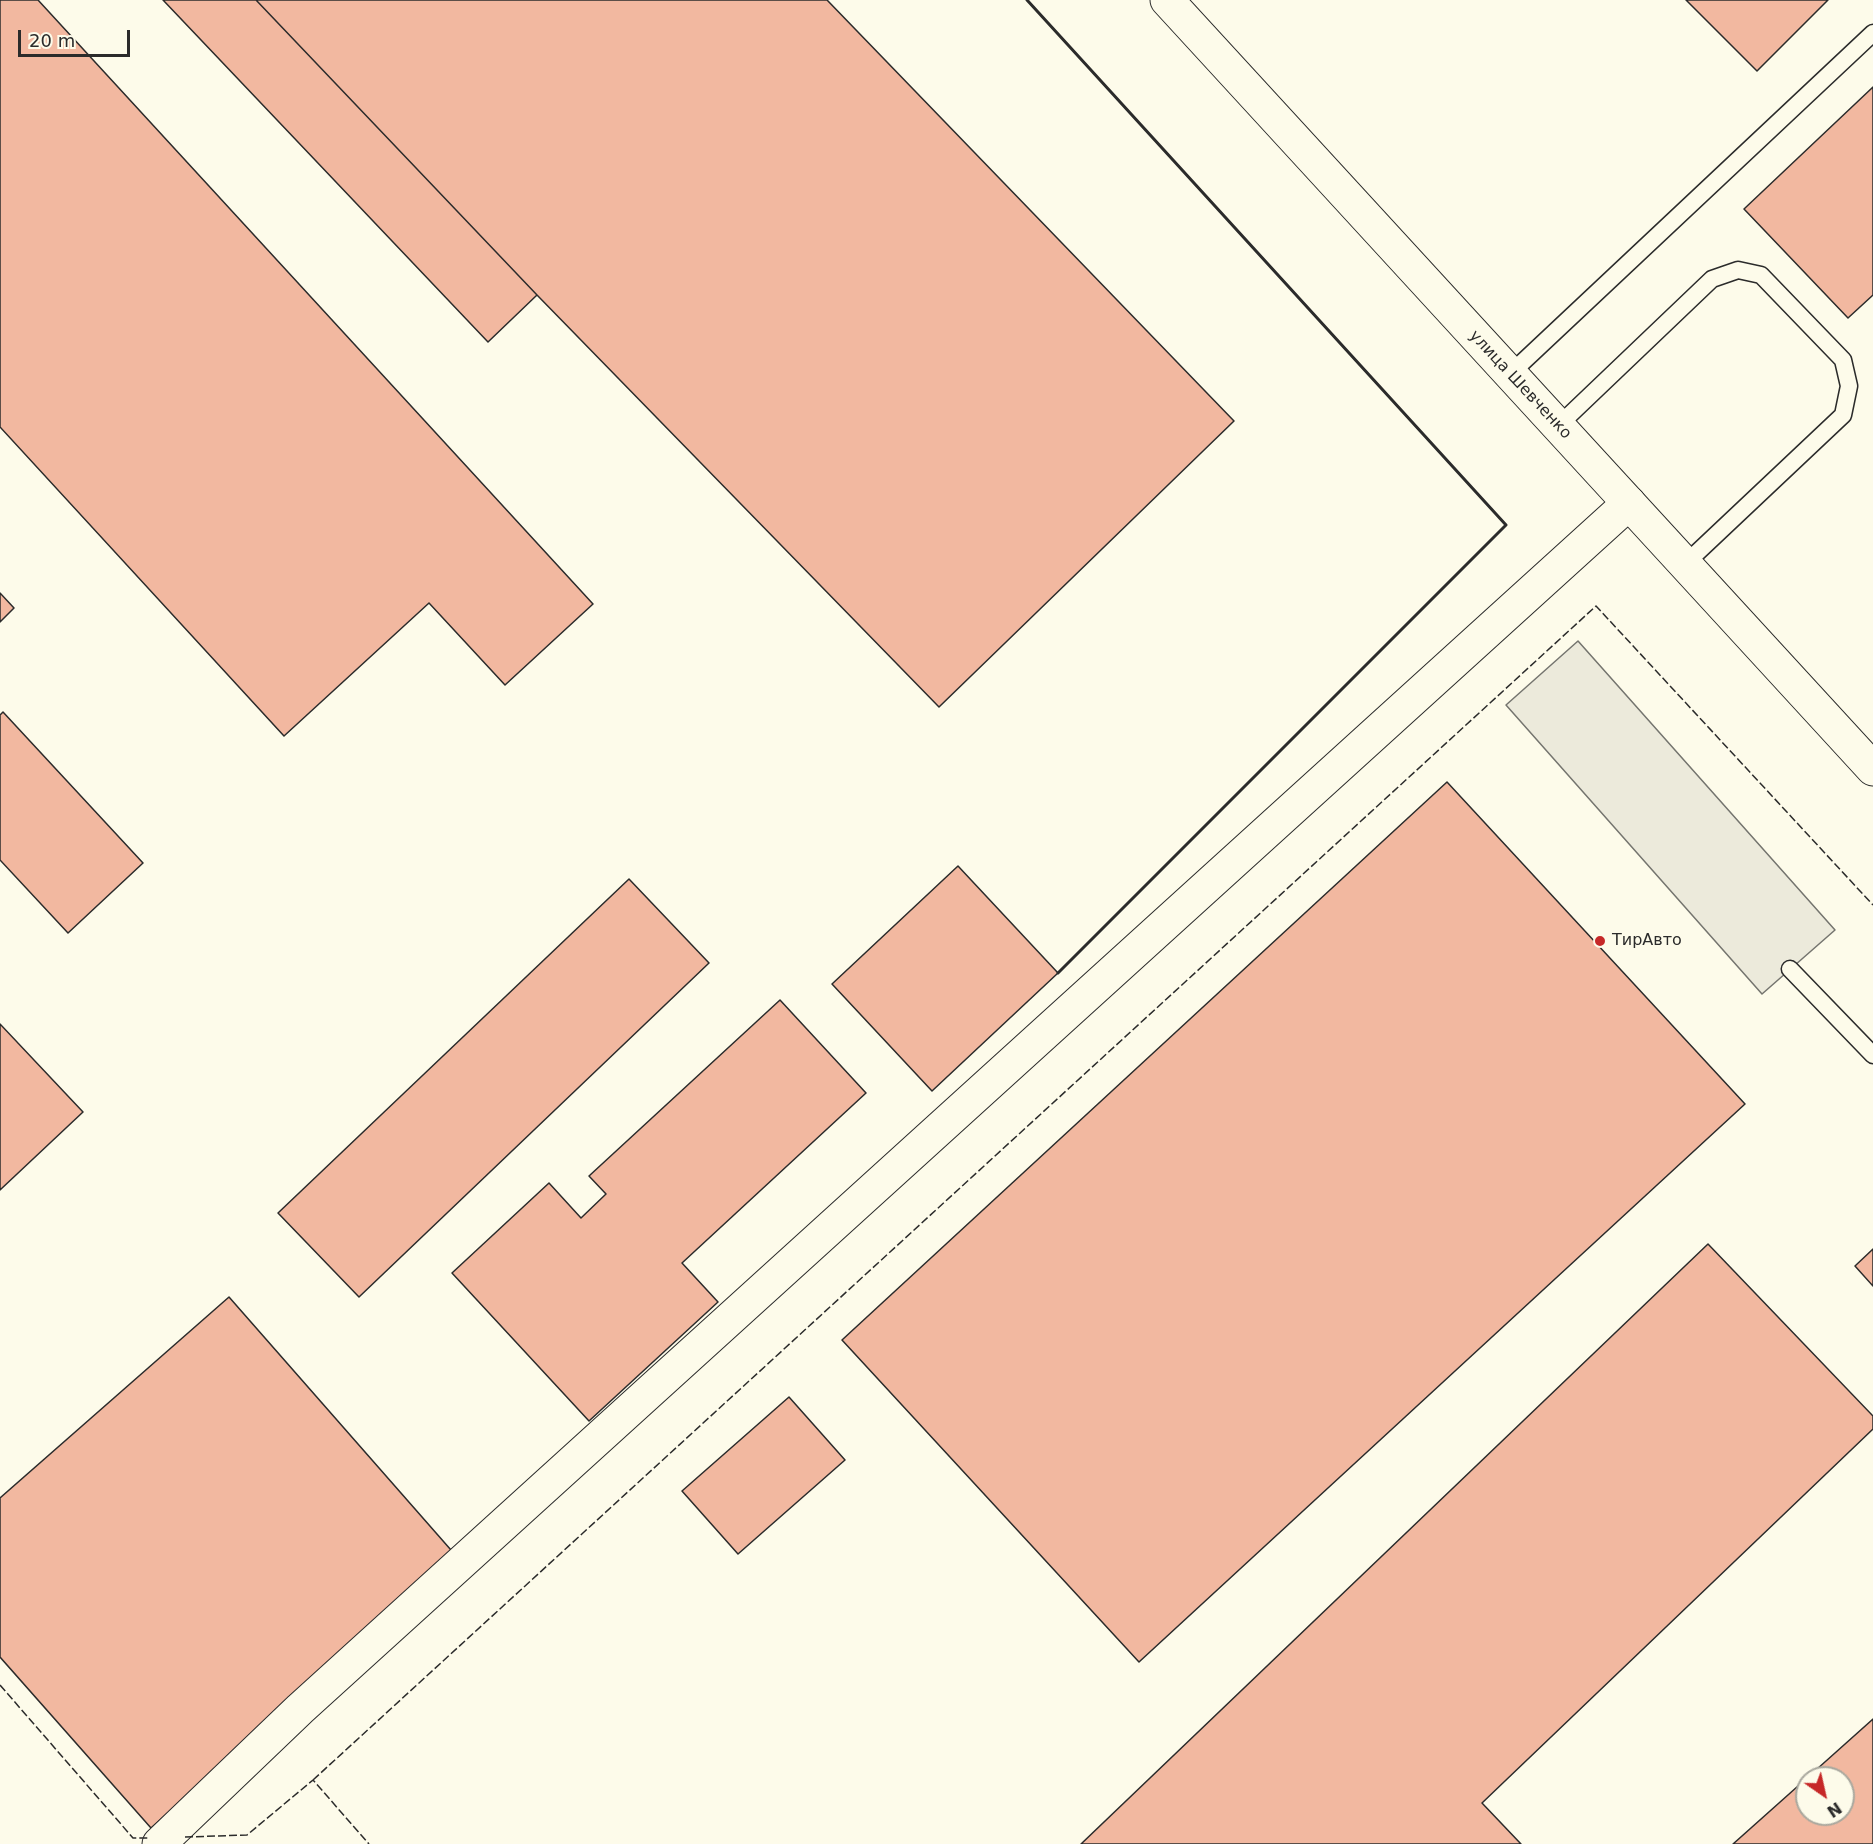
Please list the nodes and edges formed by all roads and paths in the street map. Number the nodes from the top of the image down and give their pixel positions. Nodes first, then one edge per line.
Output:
1 (1167, 0) edge
2 (1873, 33) edge
3 (1510, 374) junction
4 (1558, 426) junction
5 (1629, 504) junction
6 (1685, 564) junction
7 (1873, 769) edge
8 (1790, 969) dead end
9 (1873, 1055) edge
10 (159, 1844) edge

1 - 3 main road, улица Шевченко
2 - 3 lane
3 - 4 main road, улица Шевченко
4 - 5 main road, улица Шевченко
4 - 6 lane
5 - 6 main road, улица Шевченко
5 - 10 main road
6 - 7 main road, улица Шевченко
8 - 9 lane

